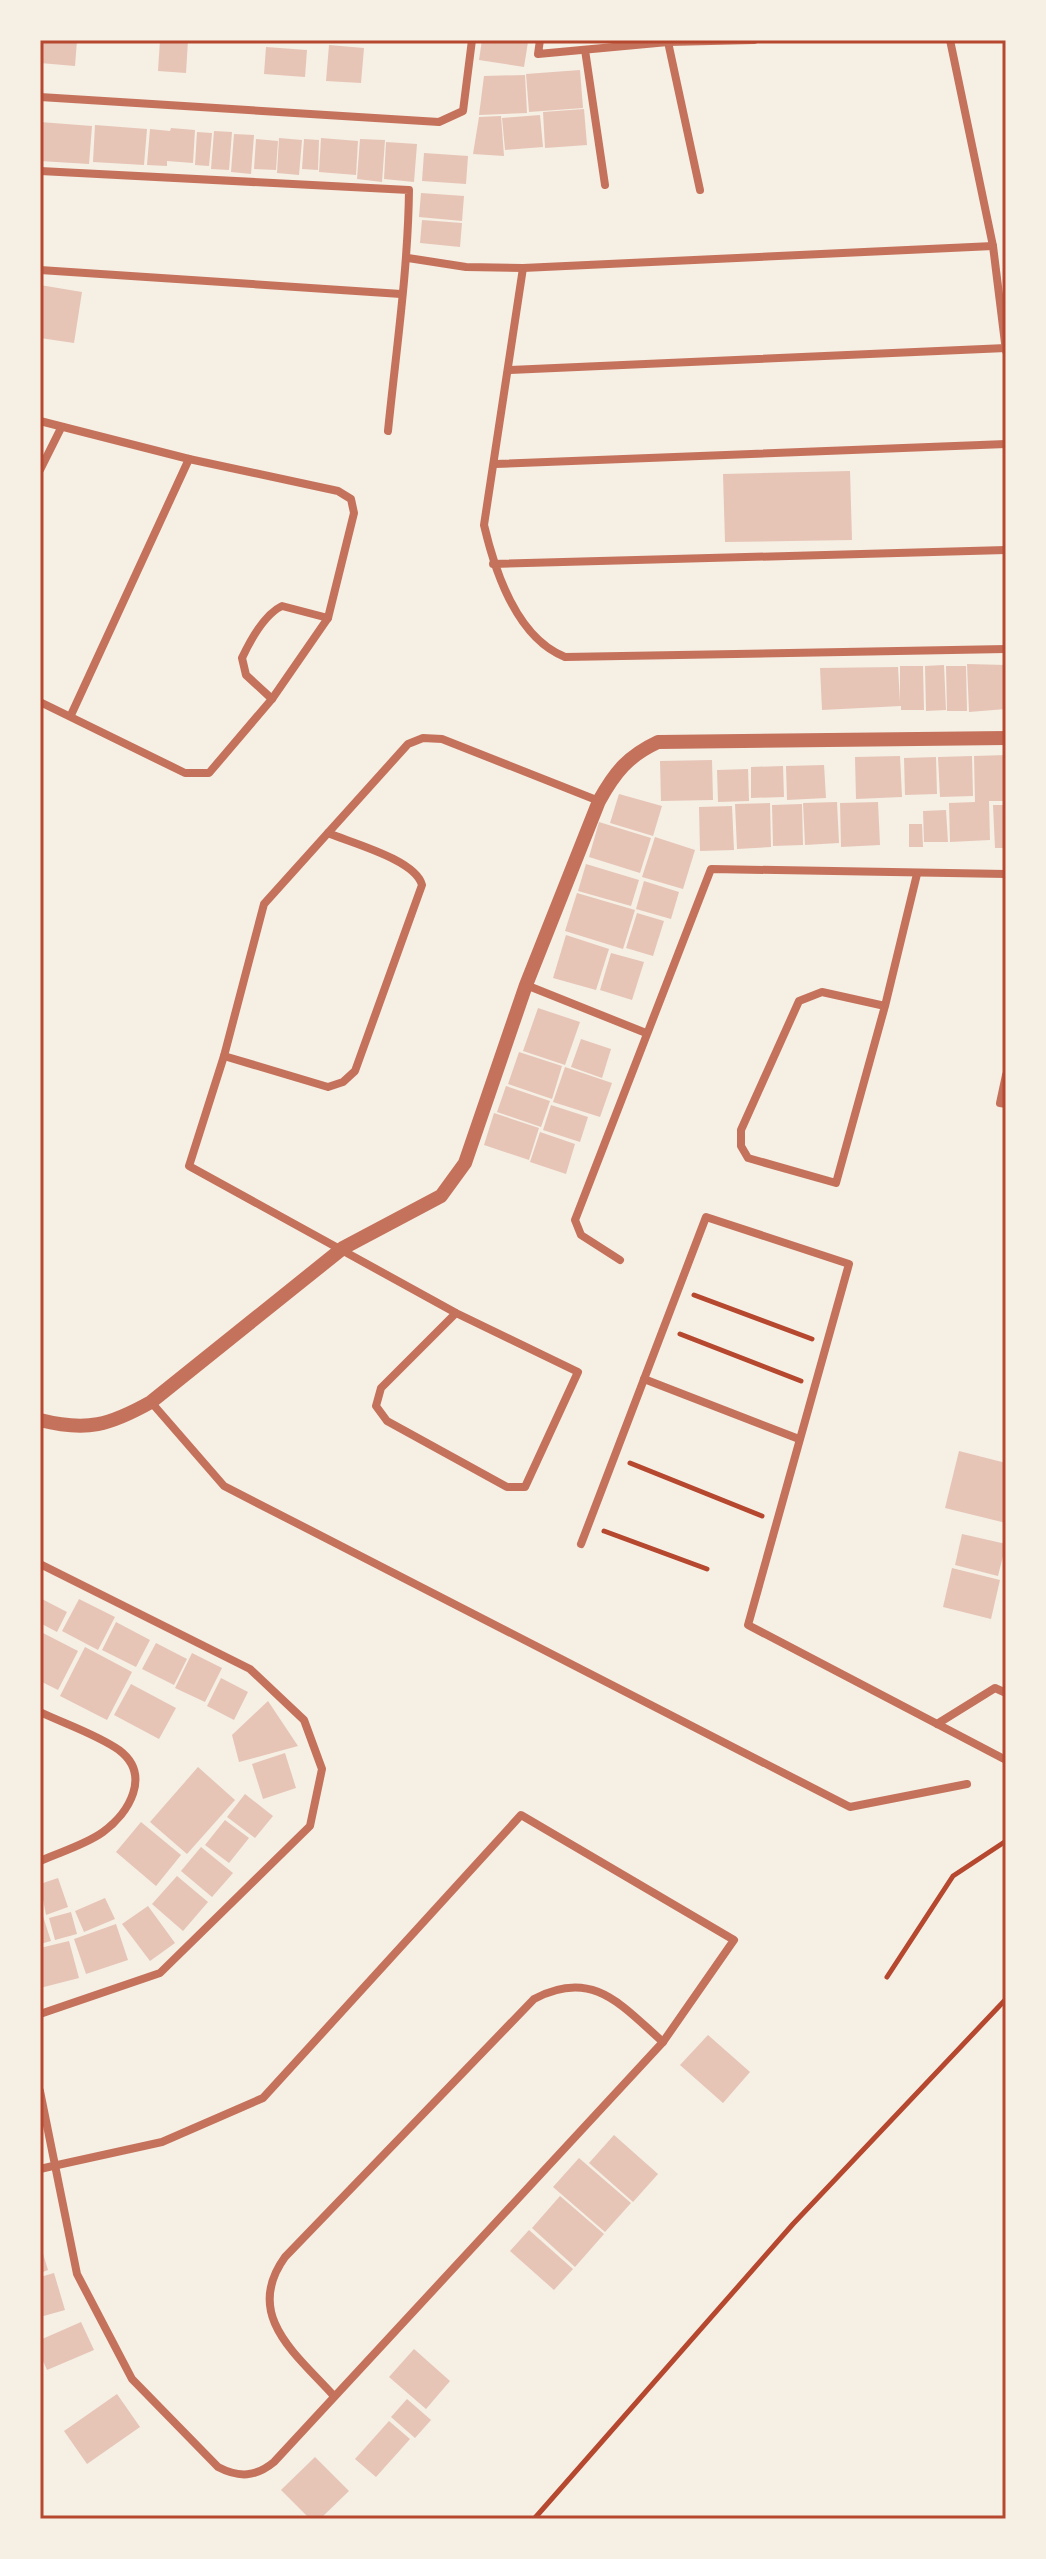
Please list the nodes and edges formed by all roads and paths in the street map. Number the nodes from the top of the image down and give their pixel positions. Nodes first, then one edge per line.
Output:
1 (472, 40) edge
2 (540, 40) edge
3 (754, 40) edge
4 (950, 40) edge
5 (668, 42) junction
6 (585, 50) junction
7 (40, 97) edge
8 (40, 171) edge
9 (605, 185) dead end
10 (700, 190) dead end
11 (993, 246) junction
12 (408, 258) junction
13 (523, 268) junction
14 (40, 270) edge
15 (401, 294) junction
16 (1006, 350) edge
17 (510, 370) junction
18 (40, 421) edge
19 (61, 428) junction
20 (388, 431) dead end
21 (1006, 444) edge
22 (189, 459) junction
23 (495, 464) junction
24 (40, 470) edge
25 (1006, 550) edge
26 (493, 564) junction
27 (328, 618) junction
28 (1006, 649) edge
29 (272, 699) junction
30 (40, 702) edge
31 (71, 715) junction
32 (1006, 738) edge
33 (599, 801) junction
34 (328, 833) junction
35 (917, 874) junction
36 (1006, 874) edge
37 (526, 985) junction
38 (885, 1006) junction
39 (646, 1033) junction
40 (224, 1056) junction
41 (1006, 1075) edge
42 (1003, 1104) edge
43 (343, 1248) junction
44 (620, 1260) dead end
45 (678, 1289) junction
46 (456, 1313) junction
47 (664, 1328) junction
48 (826, 1344) junction
49 (644, 1379) junction
50 (814, 1386) junction
51 (151, 1402) junction
52 (40, 1420) edge
53 (799, 1439) junction
54 (614, 1457) junction
55 (776, 1521) junction
56 (588, 1525) junction
57 (581, 1544) dead end
58 (40, 1564) edge
59 (707, 1569) dead end
60 (1006, 1693) edge
61 (40, 1712) edge
62 (937, 1724) junction
63 (1006, 1760) edge
64 (967, 1784) dead end
65 (1006, 1841) edge
66 (40, 1861) edge
67 (887, 1977) dead end
68 (1006, 1999) edge
69 (40, 2014) edge
70 (663, 2042) junction
71 (40, 2091) edge
72 (53, 2166) junction
73 (40, 2169) edge
74 (333, 2395) junction
75 (534, 2519) edge

1 - 7 street
2 - 6 street
3 - 5 street
4 - 11 street
5 - 6 street
5 - 10 street
6 - 9 street
8 - 12 street
11 - 13 street
11 - 16 street
12 - 13 street
12 - 15 street
13 - 17 street
14 - 15 street
15 - 20 street
16 - 17 street
17 - 23 street
18 - 19 street
19 - 22 street
19 - 24 street
21 - 23 street
22 - 27 street
22 - 31 street
23 - 26 street
25 - 26 street
26 - 28 street
27 - 29 street
27 - 29 street
29 - 31 street
30 - 31 street
32 - 33 street
33 - 34 street
33 - 37 street
34 - 40 street
34 - 40 street
35 - 36 street
35 - 38 street
35 - 39 street
37 - 39 street
37 - 43 street
38 - 38 street
39 - 44 street
40 - 43 street
41 - 42 street
43 - 46 street
43 - 51 street
45 - 47 street
45 - 48 path
45 - 48 street
46 - 46 street
47 - 49 street
47 - 50 path
48 - 50 street
49 - 53 street
49 - 54 street
50 - 53 street
51 - 52 street
51 - 64 street
53 - 55 street
54 - 55 path
54 - 56 street
55 - 62 street
56 - 57 street
56 - 59 path
58 - 69 street
60 - 62 street
61 - 66 street
62 - 63 street
65 - 67 path
68 - 75 path
70 - 72 street
70 - 74 street
70 - 74 street
71 - 72 street
72 - 73 street
72 - 74 street

